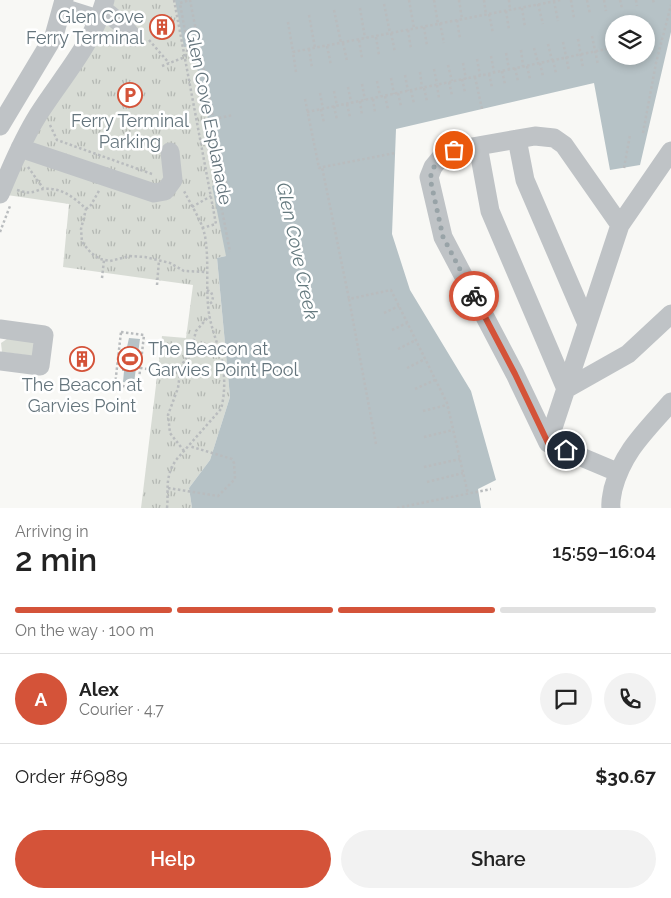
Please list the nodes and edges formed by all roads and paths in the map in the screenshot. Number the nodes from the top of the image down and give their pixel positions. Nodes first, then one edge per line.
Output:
1 (174, 0) edge
2 (409, 0) edge
3 (434, 0) edge
4 (458, 0) edge
5 (484, 0) edge
6 (508, 0) edge
7 (533, 0) edge
8 (559, 0) edge
9 (571, 0) edge
10 (587, 0) edge
11 (604, 0) edge
12 (620, 0) edge
13 (636, 0) edge
14 (554, 1) junction
15 (63, 4) edge
16 (384, 4) dead end
17 (536, 5) junction
18 (671, 5) edge
19 (637, 6) dead end
20 (360, 8) dead end
21 (522, 8) junction
22 (622, 8) dead end
23 (102, 10) edge
24 (334, 10) dead end
25 (510, 10) junction
26 (506, 11) junction
27 (606, 11) dead end
28 (488, 14) junction
29 (590, 14) dead end
30 (308, 15) dead end
31 (574, 18) dead end
32 (462, 19) junction
33 (457, 20) junction
34 (558, 21) dead end
35 (288, 22) dead end
36 (439, 24) junction
37 (543, 24) dead end
38 (424, 27) junction
39 (525, 27) dead end
40 (414, 29) junction
41 (408, 30) junction
42 (509, 30) dead end
43 (391, 33) junction
44 (493, 34) dead end
45 (375, 36) junction
46 (592, 36) dead end
47 (134, 38) dead end
48 (365, 38) junction
49 (460, 39) dead end
50 (578, 39) dead end
51 (359, 40) junction
52 (563, 42) dead end
53 (342, 43) junction
54 (444, 44) dead end
55 (548, 44) dead end
56 (327, 46) junction
57 (427, 46) dead end
58 (315, 48) junction
59 (534, 48) dead end
60 (309, 49) junction
61 (411, 49) dead end
62 (605, 49) edge
63 (520, 50) dead end
64 (595, 51) junction
65 (293, 52) junction
66 (395, 52) dead end
67 (506, 53) dead end
68 (581, 54) junction
69 (378, 55) dead end
70 (491, 56) dead end
71 (185, 57) junction
72 (566, 57) junction
73 (362, 58) dead end
74 (477, 59) dead end
75 (553, 60) junction
76 (347, 61) dead end
77 (463, 63) dead end
78 (539, 63) junction
79 (331, 65) dead end
80 (448, 65) dead end
81 (598, 65) dead end
82 (162, 66) dead end
83 (523, 66) junction
84 (527, 66) junction
85 (312, 68) dead end
86 (515, 68) junction
87 (583, 68) dead end
88 (434, 69) dead end
89 (509, 70) junction
90 (502, 71) junction
91 (569, 71) dead end
92 (296, 72) dead end
93 (420, 72) dead end
94 (494, 72) junction
95 (556, 73) dead end
96 (489, 74) junction
97 (405, 75) dead end
98 (480, 76) junction
99 (543, 76) dead end
100 (475, 77) junction
101 (391, 78) dead end
102 (464, 79) junction
103 (530, 79) dead end
104 (377, 81) dead end
105 (518, 81) dead end
106 (450, 82) junction
107 (362, 84) dead end
108 (505, 84) dead end
109 (437, 85) junction
110 (348, 87) dead end
111 (492, 87) dead end
112 (423, 88) junction
113 (410, 90) junction
114 (334, 91) dead end
115 (465, 92) dead end
116 (320, 93) dead end
117 (398, 93) junction
118 (394, 94) junction
119 (385, 95) junction
120 (452, 95) dead end
121 (380, 96) junction
122 (304, 98) dead end
123 (372, 98) junction
124 (439, 98) dead end
125 (366, 100) junction
126 (360, 101) junction
127 (427, 101) dead end
128 (352, 102) junction
129 (347, 104) junction
130 (414, 104) dead end
131 (335, 106) junction
132 (401, 106) dead end
133 (322, 109) junction
134 (388, 109) dead end
135 (482, 109) dead end
136 (307, 112) junction
137 (375, 112) dead end
138 (233, 115) dead end
139 (362, 115) dead end
140 (350, 117) dead end
141 (214, 119) junction
142 (337, 120) dead end
143 (2, 122) edge
144 (324, 123) dead end
145 (50, 125) dead end
146 (643, 133) dead end
147 (630, 135) dead end
148 (517, 139) junction
149 (478, 146) junction
150 (25, 148) junction
151 (671, 151) edge
152 (170, 152) dead end
153 (395, 153) dead end
154 (32, 166) dead end
155 (322, 167) junction
156 (624, 168) dead end
157 (23, 173) dead end
158 (152, 174) dead end
159 (173, 180) junction
160 (20, 182) dead end
161 (43, 188) junction
162 (100, 188) dead end
163 (7, 196) edge
164 (211, 196) junction
165 (192, 207) junction
166 (86, 210) junction
167 (620, 225) junction
168 (202, 228) junction
169 (0, 232) edge
170 (230, 252) dead end
171 (104, 260) junction
172 (159, 260) junction
173 (207, 272) junction
174 (102, 278) dead end
175 (157, 285) dead end
176 (207, 290) junction
177 (349, 299) junction
178 (208, 304) junction
179 (399, 306) junction
180 (384, 313) dead end
181 (671, 314) edge
182 (209, 316) junction
183 (407, 322) junction
184 (587, 324) junction
185 (0, 329) edge
186 (392, 330) dead end
187 (416, 340) junction
188 (398, 349) dead end
189 (425, 359) junction
190 (0, 361) edge
191 (140, 368) junction
192 (407, 368) dead end
193 (179, 374) junction
194 (435, 380) junction
195 (415, 389) dead end
196 (566, 389) junction
197 (671, 402) edge
198 (447, 405) junction
199 (423, 411) dead end
200 (453, 430) junction
201 (424, 437) dead end
202 (548, 443) junction
203 (376, 444) dead end
204 (189, 446) junction
205 (184, 451) junction
206 (460, 459) junction
207 (424, 467) dead end
208 (617, 472) junction
209 (463, 473) junction
210 (427, 482) dead end
211 (168, 488) junction
212 (491, 489) dead end
213 (468, 494) junction
214 (168, 508) edge
215 (397, 508) edge
216 (611, 508) edge

1 - 71 path, Glen Cove Esplanade
2 - 40 path
3 - 36 path
4 - 32 path
5 - 28 path
6 - 25 path
7 - 17 path
8 - 14 path
9 - 31 path
10 - 29 path
11 - 27 path
12 - 22 path
13 - 19 path
14 - 17 path
14 - 34 path
15 - 23 street
15 - 143 street
16 - 43 path
17 - 21 path
17 - 37 path
18 - 146 path
20 - 48 path
21 - 25 path
21 - 39 path
23 - 47 street
23 - 150 street
24 - 53 path
25 - 26 path
26 - 28 path
26 - 42 path
28 - 32 path
28 - 44 path
30 - 58 path
32 - 33 path
33 - 36 path
33 - 49 path
35 - 65 path
36 - 38 path
36 - 54 path
38 - 40 path
38 - 57 path
40 - 41 path
41 - 43 path
41 - 61 path
43 - 45 path
43 - 66 path
45 - 48 path
45 - 69 path
46 - 64 path
48 - 51 path
50 - 68 path
51 - 53 path
51 - 73 path
52 - 72 path
53 - 56 path
53 - 76 path
55 - 75 path
56 - 58 path
56 - 79 path
58 - 60 path
59 - 78 path
60 - 65 path
60 - 85 path
62 - 64 path
63 - 83 path
64 - 68 path
64 - 81 path
65 - 92 path
67 - 89 path
68 - 72 path
68 - 87 path
70 - 94 path
71 - 82 path
71 - 141 path
71 - 164 path, Glen Cove Esplanade
72 - 75 path
72 - 91 path
74 - 98 path
75 - 78 path
75 - 95 path
77 - 102 path
78 - 84 path
78 - 99 path
80 - 106 path
83 - 84 path
83 - 86 path
84 - 103 path
86 - 89 path
86 - 105 path
88 - 109 path
89 - 90 path
90 - 94 path
90 - 108 path
93 - 112 path
94 - 96 path
96 - 98 path
96 - 111 path
97 - 113 path
98 - 100 path
100 - 102 path
100 - 135 path
101 - 118 path
102 - 106 path
102 - 115 path
104 - 121 path
106 - 109 path
106 - 120 path
107 - 125 path
109 - 112 path
109 - 124 path
110 - 128 path
112 - 113 path
112 - 127 path
113 - 117 path
113 - 130 path
114 - 131 path
116 - 133 path
117 - 118 path
117 - 132 path
118 - 119 path
119 - 121 path
119 - 134 path
121 - 123 path
122 - 136 path
123 - 125 path
123 - 137 path
125 - 126 path
126 - 128 path
126 - 139 path
128 - 129 path
129 - 131 path
129 - 140 path
131 - 133 path
131 - 142 path
133 - 136 path
133 - 144 path
136 - 155 path
138 - 141 path
141 - 170 path
143 - 150 street
145 - 158 path
147 - 156 path
148 - 149 street
148 - 167 street
148 - 184 street
149 - 196 street
149 - 202 street
150 - 154 path
150 - 157 path
150 - 159 street
150 - 161 path
150 - 163 street
151 - 167 street
152 - 159 street
153 - 155 path
155 - 177 path
159 - 165 path, Glen Cove Esplanade
160 - 161 path
161 - 166 path
162 - 166 path
163 - 169 path
164 - 165 path
164 - 168 path, Glen Cove Esplanade
165 - 168 path, Glen Cove Esplanade
166 - 171 path
167 - 184 street
168 - 173 path, Glen Cove Esplanade
171 - 172 path
171 - 174 path
172 - 173 path
172 - 175 path
173 - 176 path, Glen Cove Esplanade
176 - 178 path, Glen Cove Esplanade
176 - 178 path
177 - 179 path
177 - 203 path
178 - 182 path, Glen Cove Esplanade
179 - 180 path
179 - 183 path
181 - 196 street
182 - 193 path
182 - 204 path, Glen Cove Esplanade
183 - 186 path
183 - 187 path
184 - 196 street
185 - 190 street
187 - 188 path
187 - 189 path
189 - 192 path
189 - 194 path
191 - 191 path
191 - 193 path
193 - 205 path
194 - 195 path
194 - 198 path
196 - 202 street
197 - 208 street
198 - 199 path
198 - 200 path
200 - 201 path
200 - 206 path
202 - 208 street
204 - 205 path, Glen Cove Esplanade
204 - 211 path
205 - 211 path, Glen Cove Esplanade
206 - 207 path
206 - 209 path
208 - 216 street
209 - 210 path
209 - 213 path
211 - 214 path, Glen Cove Esplanade
212 - 213 path
213 - 215 path

